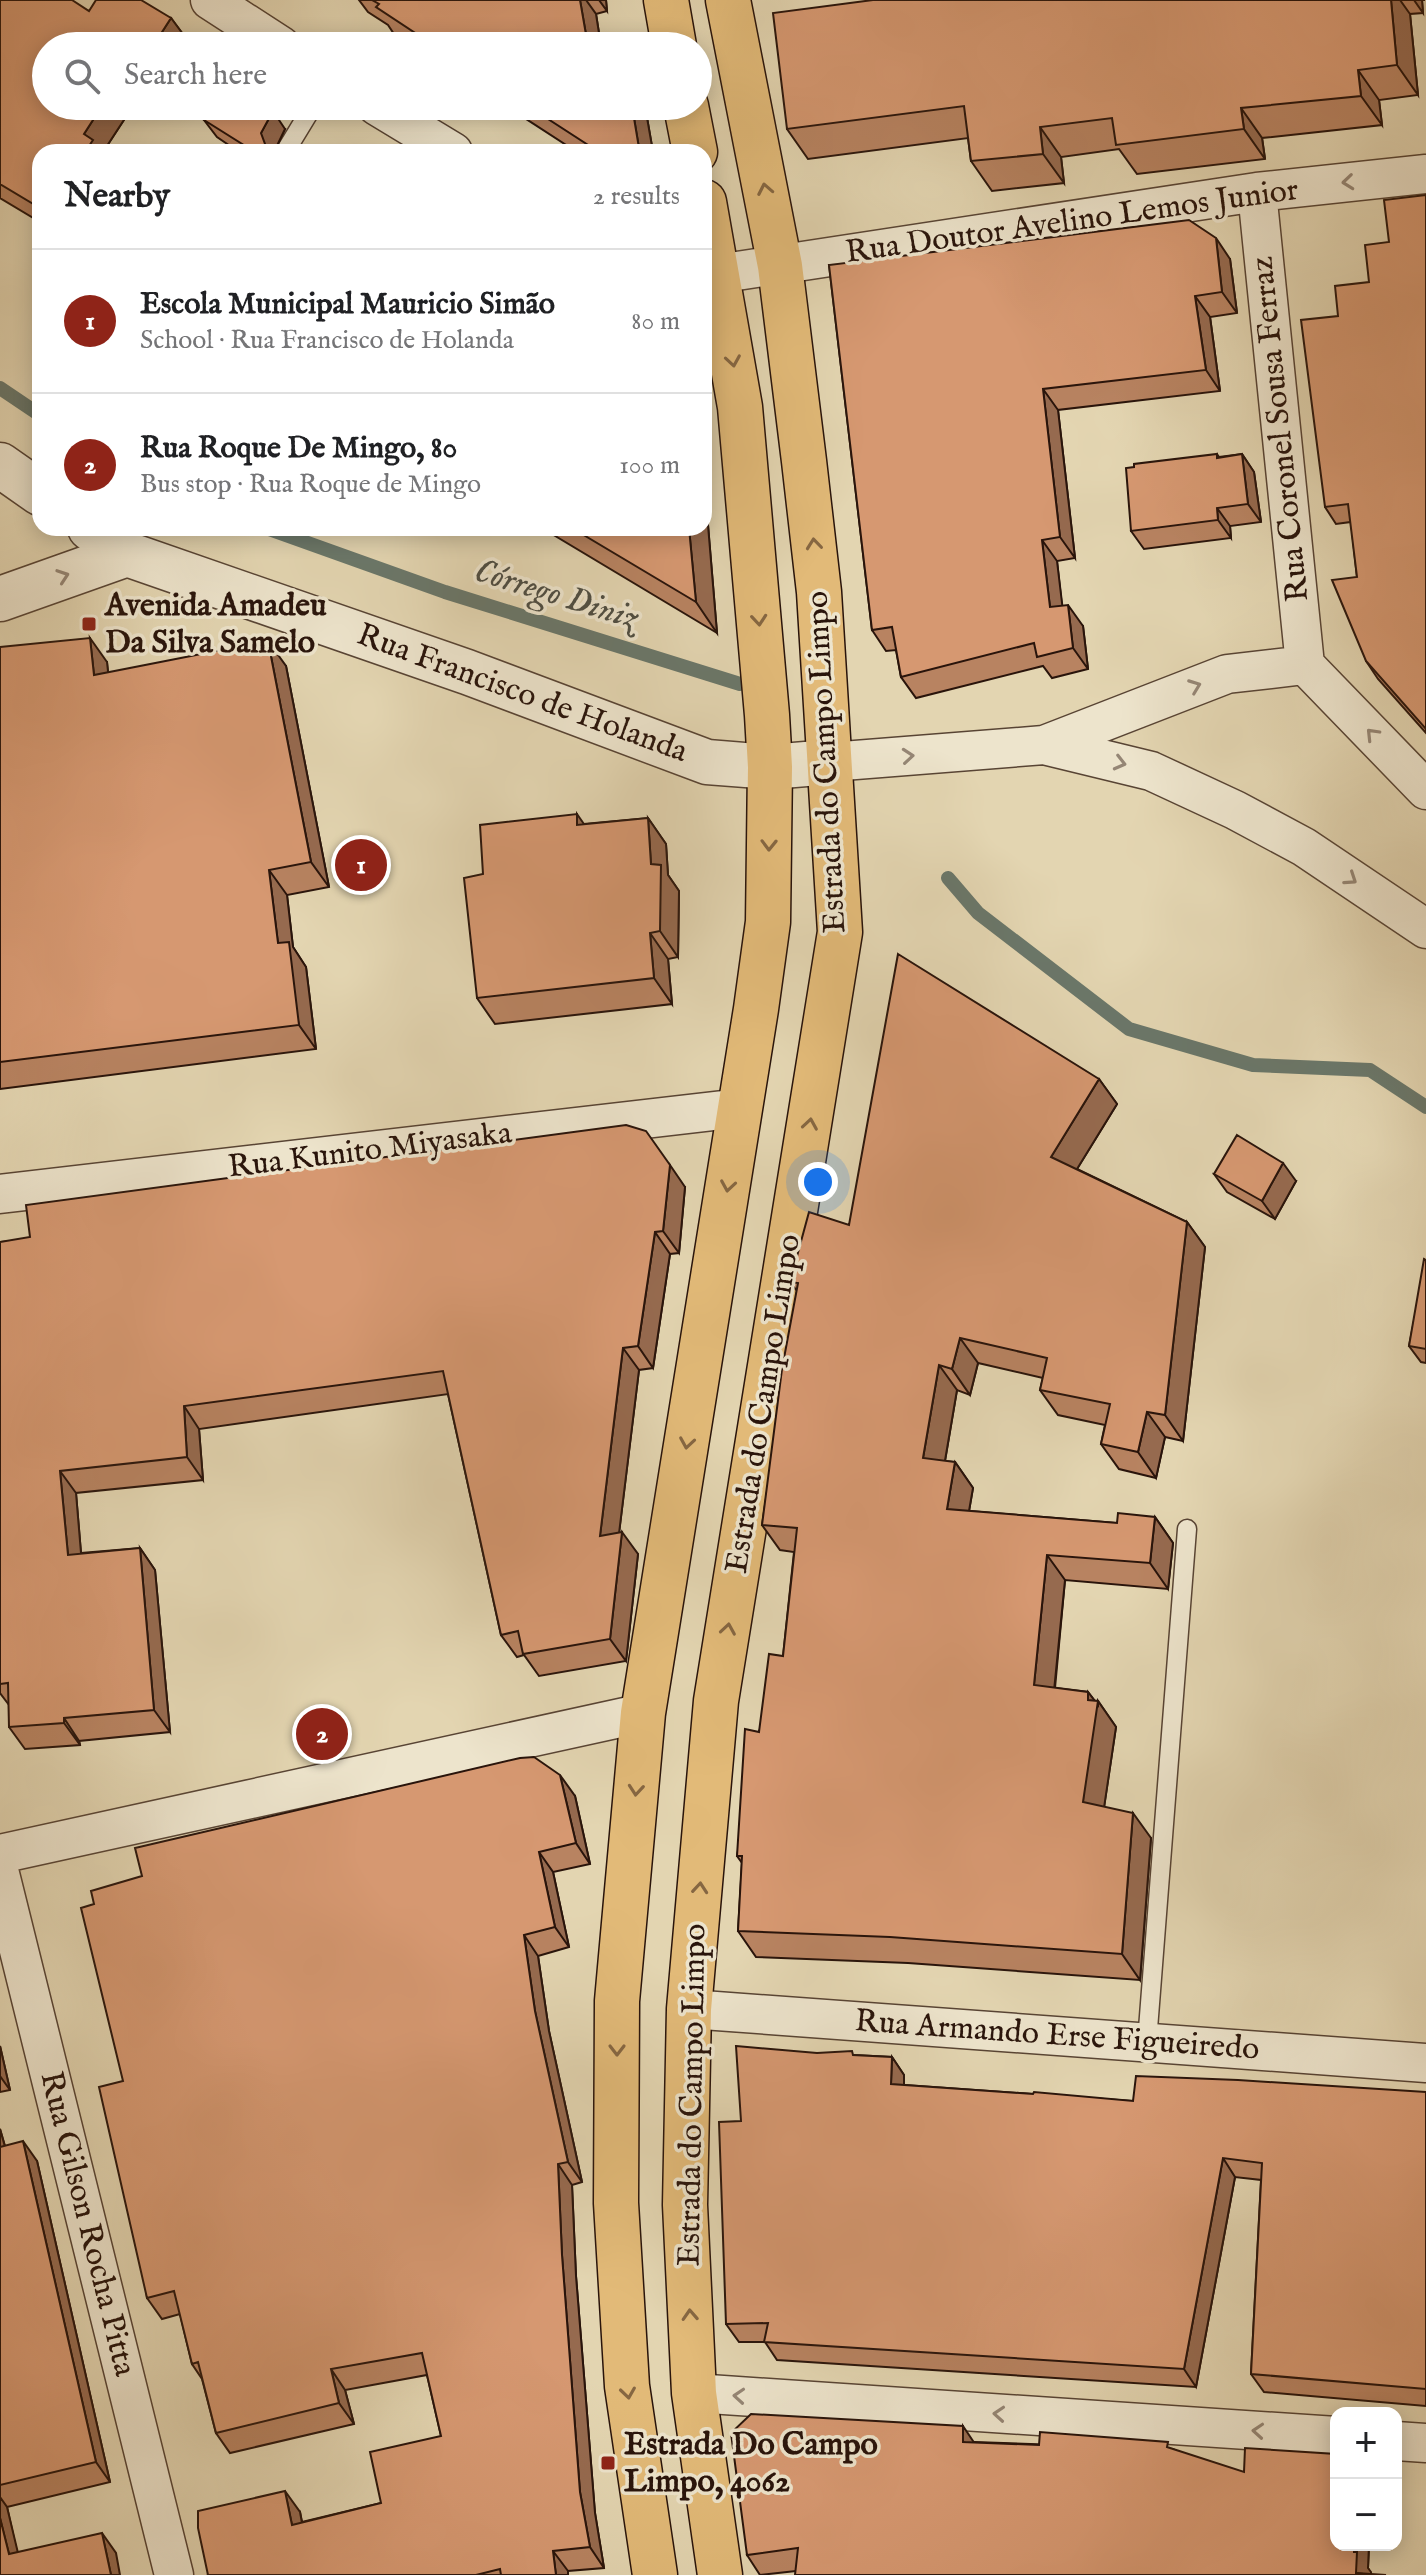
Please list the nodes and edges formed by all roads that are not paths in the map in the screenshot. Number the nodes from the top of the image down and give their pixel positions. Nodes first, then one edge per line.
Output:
1 (210, 0) edge
2 (666, 0) edge
3 (728, 0) edge
4 (259, 32) edge
5 (672, 32) edge
6 (304, 120) edge
7 (400, 120) edge
8 (689, 120) edge
9 (290, 144) edge
10 (440, 144) edge
11 (693, 144) edge
12 (1426, 174) edge
13 (1257, 192) junction
14 (780, 266) junction
15 (712, 275) edge
16 (712, 280) edge
17 (0, 465) edge
18 (32, 487) edge
19 (101, 536) edge
20 (127, 554) junction
21 (0, 599) edge
22 (1305, 665) junction
23 (1044, 745) junction
24 (830, 762) junction
25 (770, 767) junction
26 (1426, 790) edge
27 (1426, 929) edge
28 (740, 1108) junction
29 (0, 1194) edge
30 (1187, 1529) dead end
31 (643, 1713) junction
32 (0, 1854) edge
33 (0, 1874) edge
34 (689, 2009) junction
35 (1147, 2042) junction
36 (1426, 2063) edge
37 (694, 2393) junction
38 (1330, 2436) edge
39 (1402, 2441) edge
40 (1426, 2443) edge
41 (174, 2575) edge
42 (655, 2575) edge
43 (720, 2575) edge

1 - 4 street
2 - 5 main road
14 -> 3 main road, Estrada do Campo Limpo
6 - 9 lane
7 - 10 street
8 - 11 main road
12 -> 13 street, Rua Doutor Avelino Lemos Junior
13 - 14 street, Rua Doutor Avelino Lemos Junior
13 - 22 street, Rua Coronel Sousa Ferraz
14 - 15 street, Rua Doutor Avelino Lemos Junior
24 -> 14 main road, Estrada do Campo Limpo
16 -> 25 main road, Estrada do Campo Limpo
17 - 18 street
19 - 20 street, Rua Francisco de Holanda
21 -> 20 street
20 - 25 street, Rua Francisco de Holanda
23 -> 22 street
26 -> 22 street
24 -> 23 street
23 -> 27 street
24 - 25 street, Rua Francisco de Holanda
34 -> 24 main road, Estrada do Campo Limpo
25 -> 28 main road, Estrada do Campo Limpo
28 - 29 street, Rua Kunito Miyasaka
28 -> 31 main road, Estrada do Campo Limpo
30 - 35 lane
31 - 32 street
31 -> 42 main road, Estrada do Campo Limpo
33 - 41 street, Rua Gilson Rocha Pitta
34 - 35 street, Rua Armando Erse Figueiredo
37 -> 34 main road, Estrada do Campo Limpo
35 - 36 street, Rua Armando Erse Figueiredo
38 -> 37 street
37 - 43 main road, Estrada do Campo Limpo
39 - 40 street

